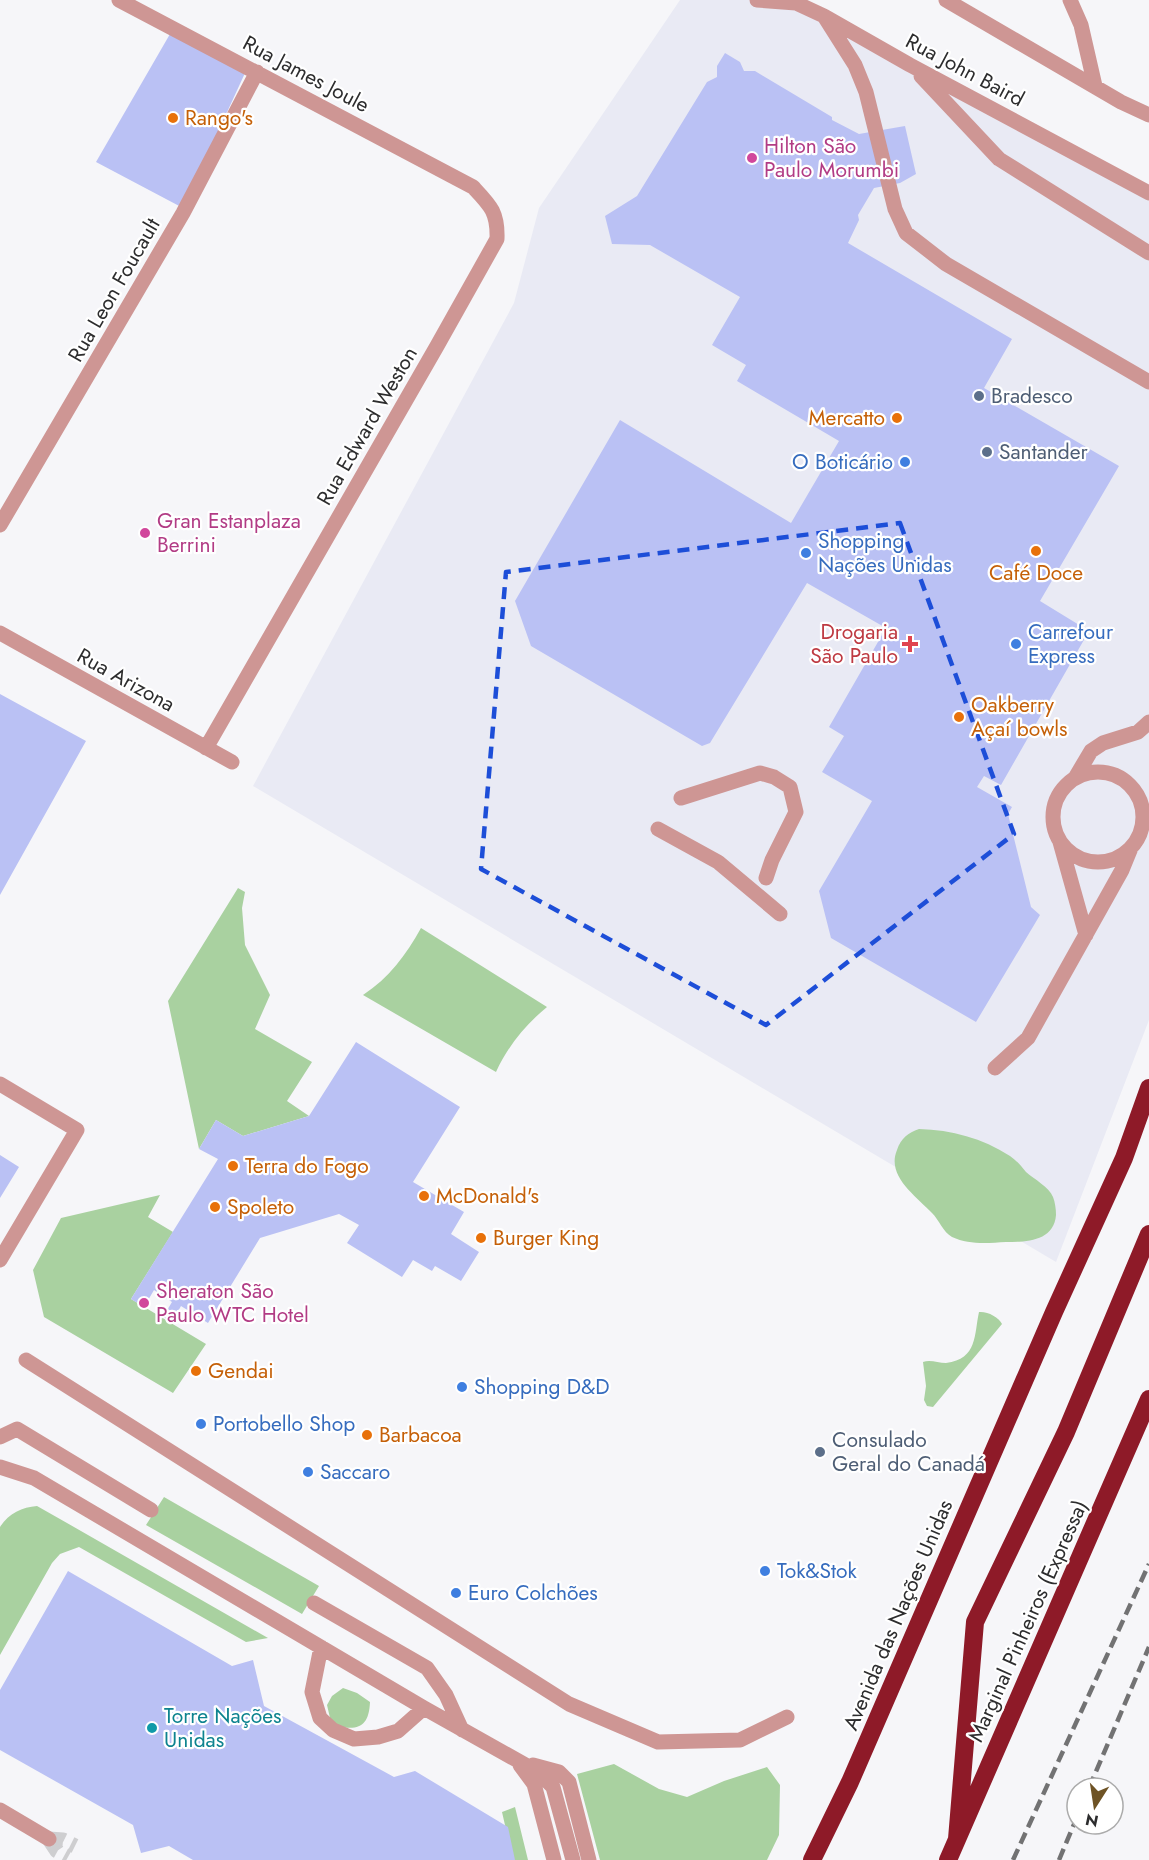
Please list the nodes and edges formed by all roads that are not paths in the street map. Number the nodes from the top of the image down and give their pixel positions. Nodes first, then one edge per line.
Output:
1 (119, 0) edge
2 (757, 0) edge
3 (946, 0) edge
4 (1070, 0) edge
5 (824, 16) junction
6 (910, 65) junction
7 (257, 72) junction
8 (1095, 86) junction
9 (1149, 115) edge
10 (473, 187) joint
11 (1149, 194) edge
12 (1149, 253) edge
13 (1149, 382) edge
14 (0, 525) edge
15 (1, 637) edge
16 (1149, 722) edge
17 (206, 748) junction
18 (232, 762) dead end
19 (1075, 778) junction
20 (681, 798) dead end
21 (1146, 817) edge
22 (658, 829) dead end
23 (1060, 842) junction
24 (1131, 848) junction
25 (766, 878) dead end
26 (780, 914) dead end
27 (1086, 935) junction
28 (995, 1068) dead end
29 (0, 1084) edge
30 (1149, 1088) edge
31 (1149, 1234) edge
32 (0, 1260) edge
33 (26, 1360) dead end
34 (1149, 1399) edge
35 (0, 1437) edge
36 (0, 1467) edge
37 (151, 1510) dead end
38 (314, 1603) dead end
39 (321, 1647) junction
40 (423, 1708) junction
41 (787, 1717) dead end
42 (462, 1730) junction
43 (519, 1763) junction
44 (0, 1810) edge
45 (50, 1839) dead end
46 (957, 1839) junction
47 (554, 1860) edge
48 (573, 1860) edge
49 (589, 1860) edge
50 (812, 1860) edge
51 (948, 1860) edge

1 - 7 street, Rua James Joule
2 - 5 street, Rua John Baird
3 - 8 street
4 - 8 street
5 - 6 street, Rua John Baird
5 - 13 street
6 - 11 street, Rua John Baird
6 - 12 street
7 - 10 street, Rua James Joule
7 - 14 street, Rua Leon Foucault
8 - 9 street
10 - 17 street, Rua Edward Weston
15 - 17 street, Rua Arizona
16 - 19 street
17 - 18 street, Rua Arizona
19 - 21 street
19 - 23 street
20 - 25 street
21 - 24 street
22 - 26 street
23 - 24 street
23 - 27 street
24 - 27 street
27 - 28 street
29 - 32 street
30 - 50 highway, Avenida das Nações Unidas
31 - 46 highway
33 - 41 street
34 - 46 highway, Marginal Pinheiros (Expressa)
35 - 37 street
36 - 39 street
38 - 42 street
39 - 40 street
39 - 40 street
40 - 42 street
42 - 43 street
43 - 47 street
43 - 48 street
43 - 49 street
44 - 45 street
46 - 51 highway, Marginal Pinheiros (Expressa)

